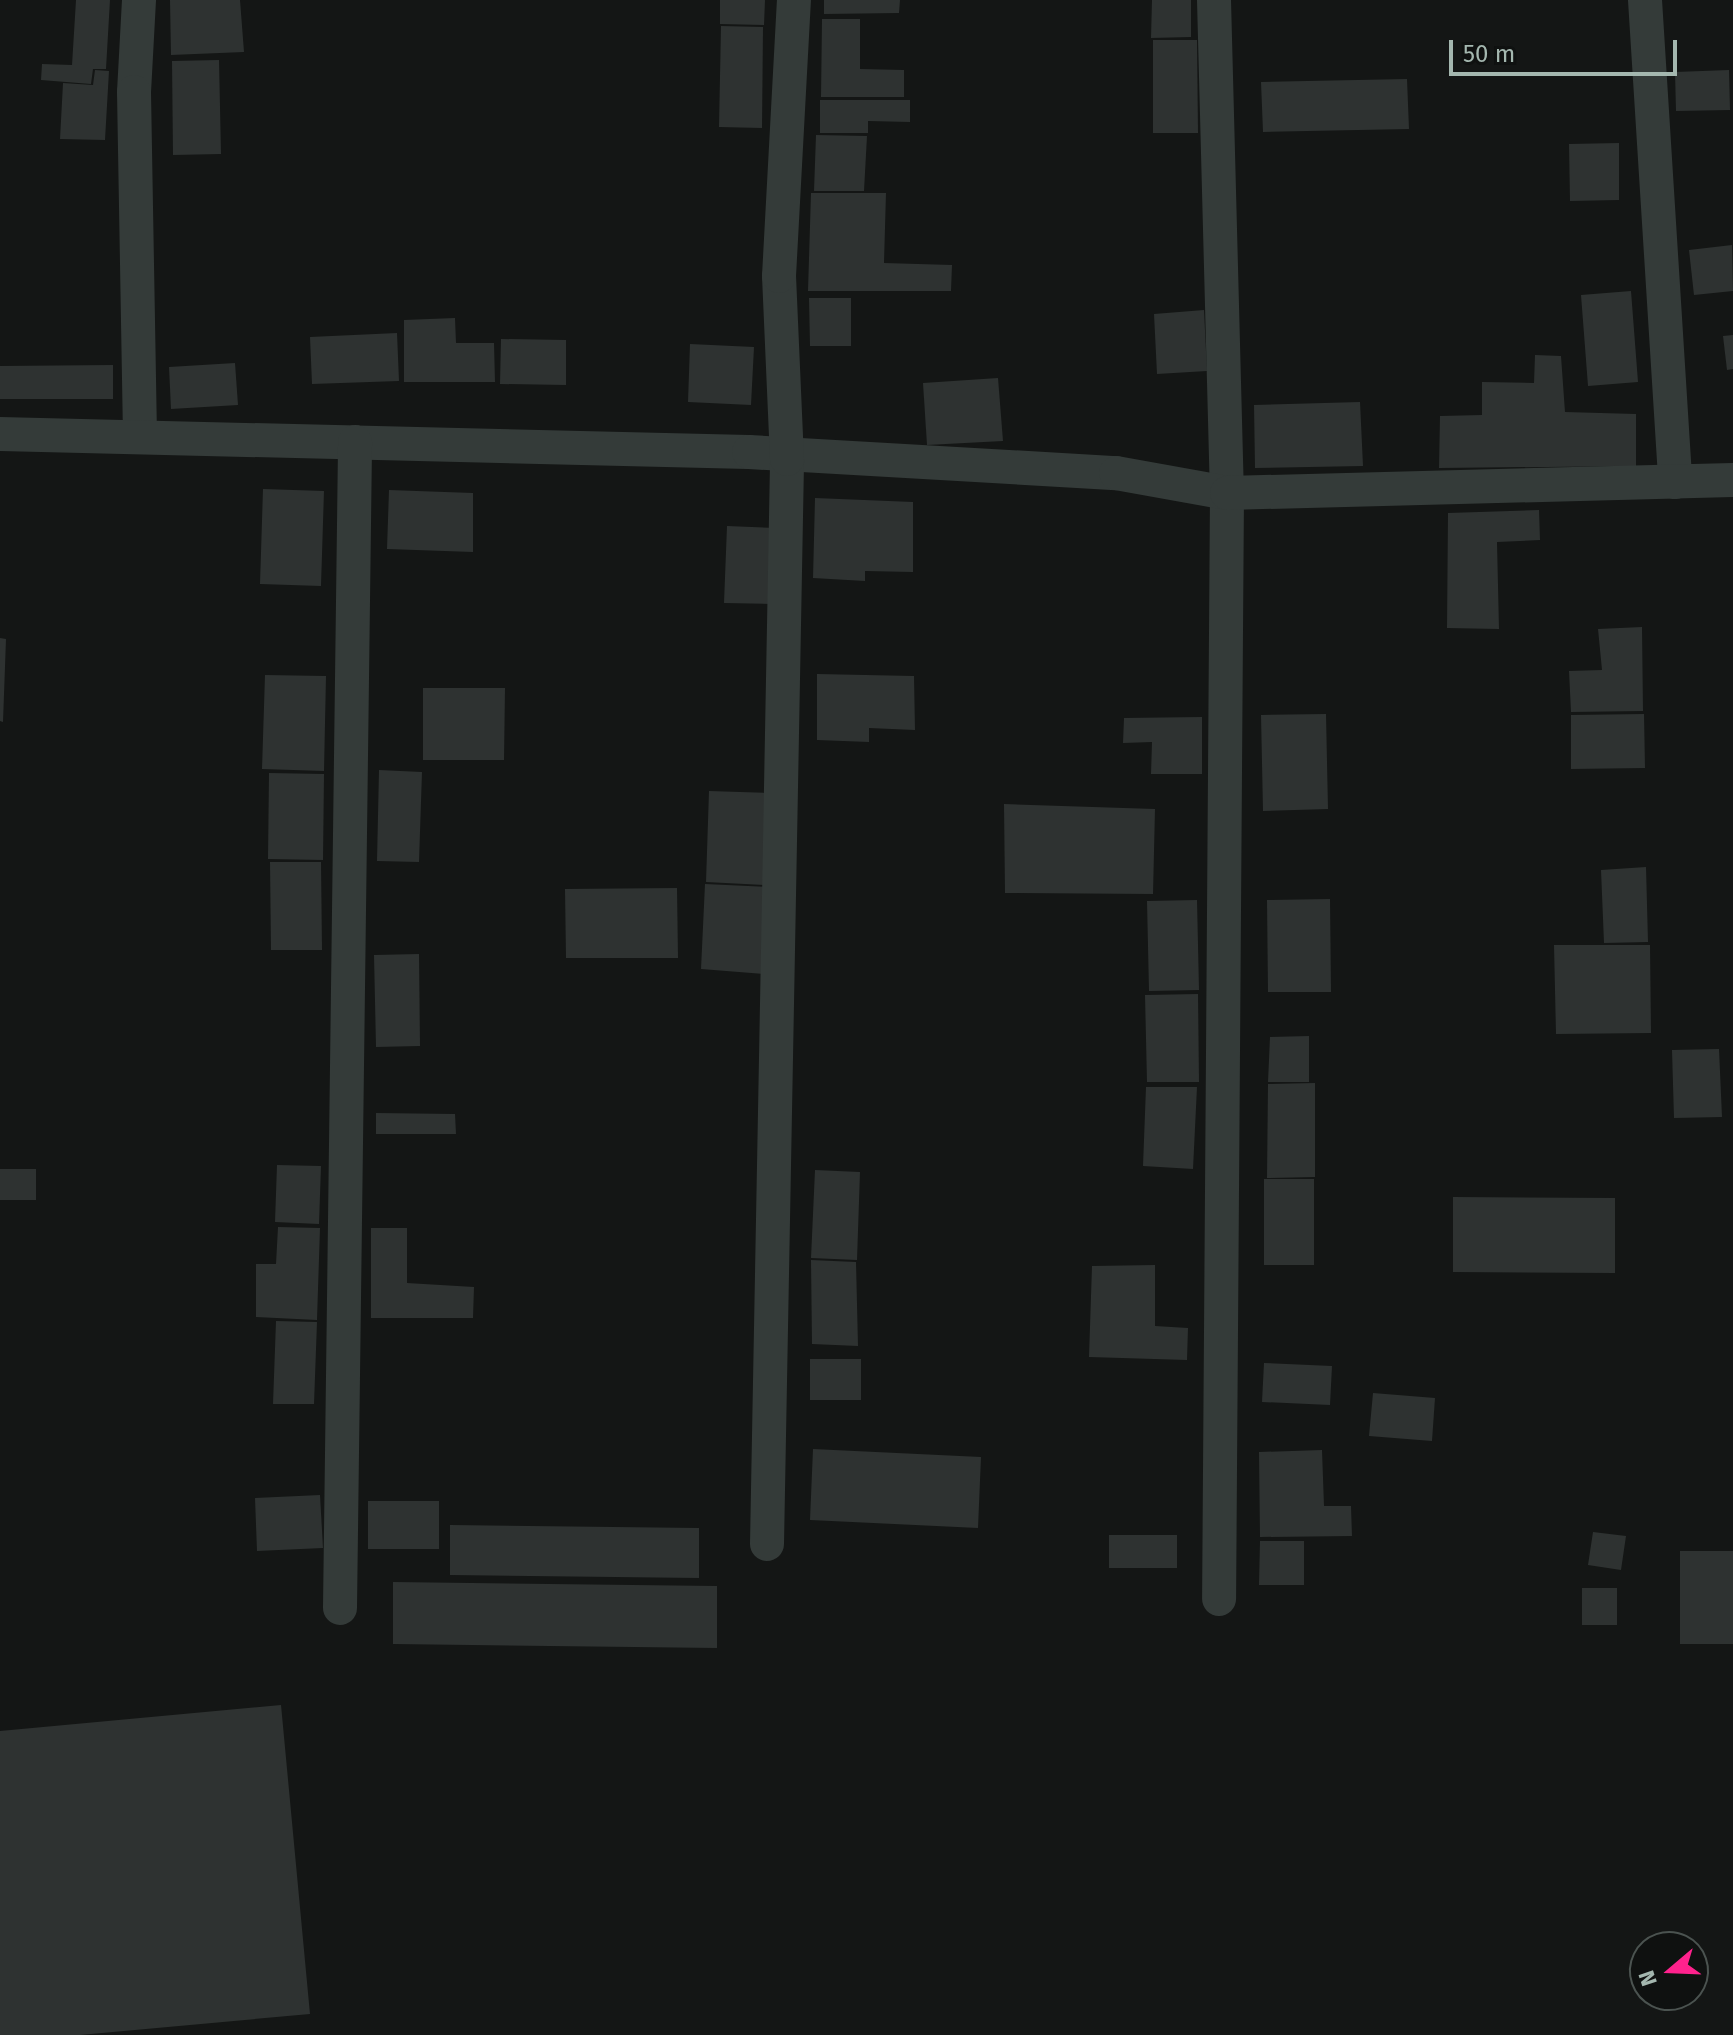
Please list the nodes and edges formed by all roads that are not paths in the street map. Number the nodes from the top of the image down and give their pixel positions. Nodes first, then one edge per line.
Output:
1 (139, 0) edge
2 (794, 0) edge
3 (1214, 0) edge
4 (1645, 0) edge
5 (0, 434) edge
6 (140, 436) junction
7 (355, 442) junction
8 (787, 459) junction
9 (1733, 480) edge
10 (1675, 482) junction
11 (1227, 493) junction
12 (767, 1544) dead end
13 (1219, 1599) dead end
14 (340, 1608) dead end

1 - 6 street
2 - 8 street
3 - 11 street
4 - 10 street
5 - 6 street
6 - 7 street
7 - 8 street
7 - 14 street
8 - 11 street
8 - 12 street
9 - 10 street
10 - 11 street
11 - 13 street

